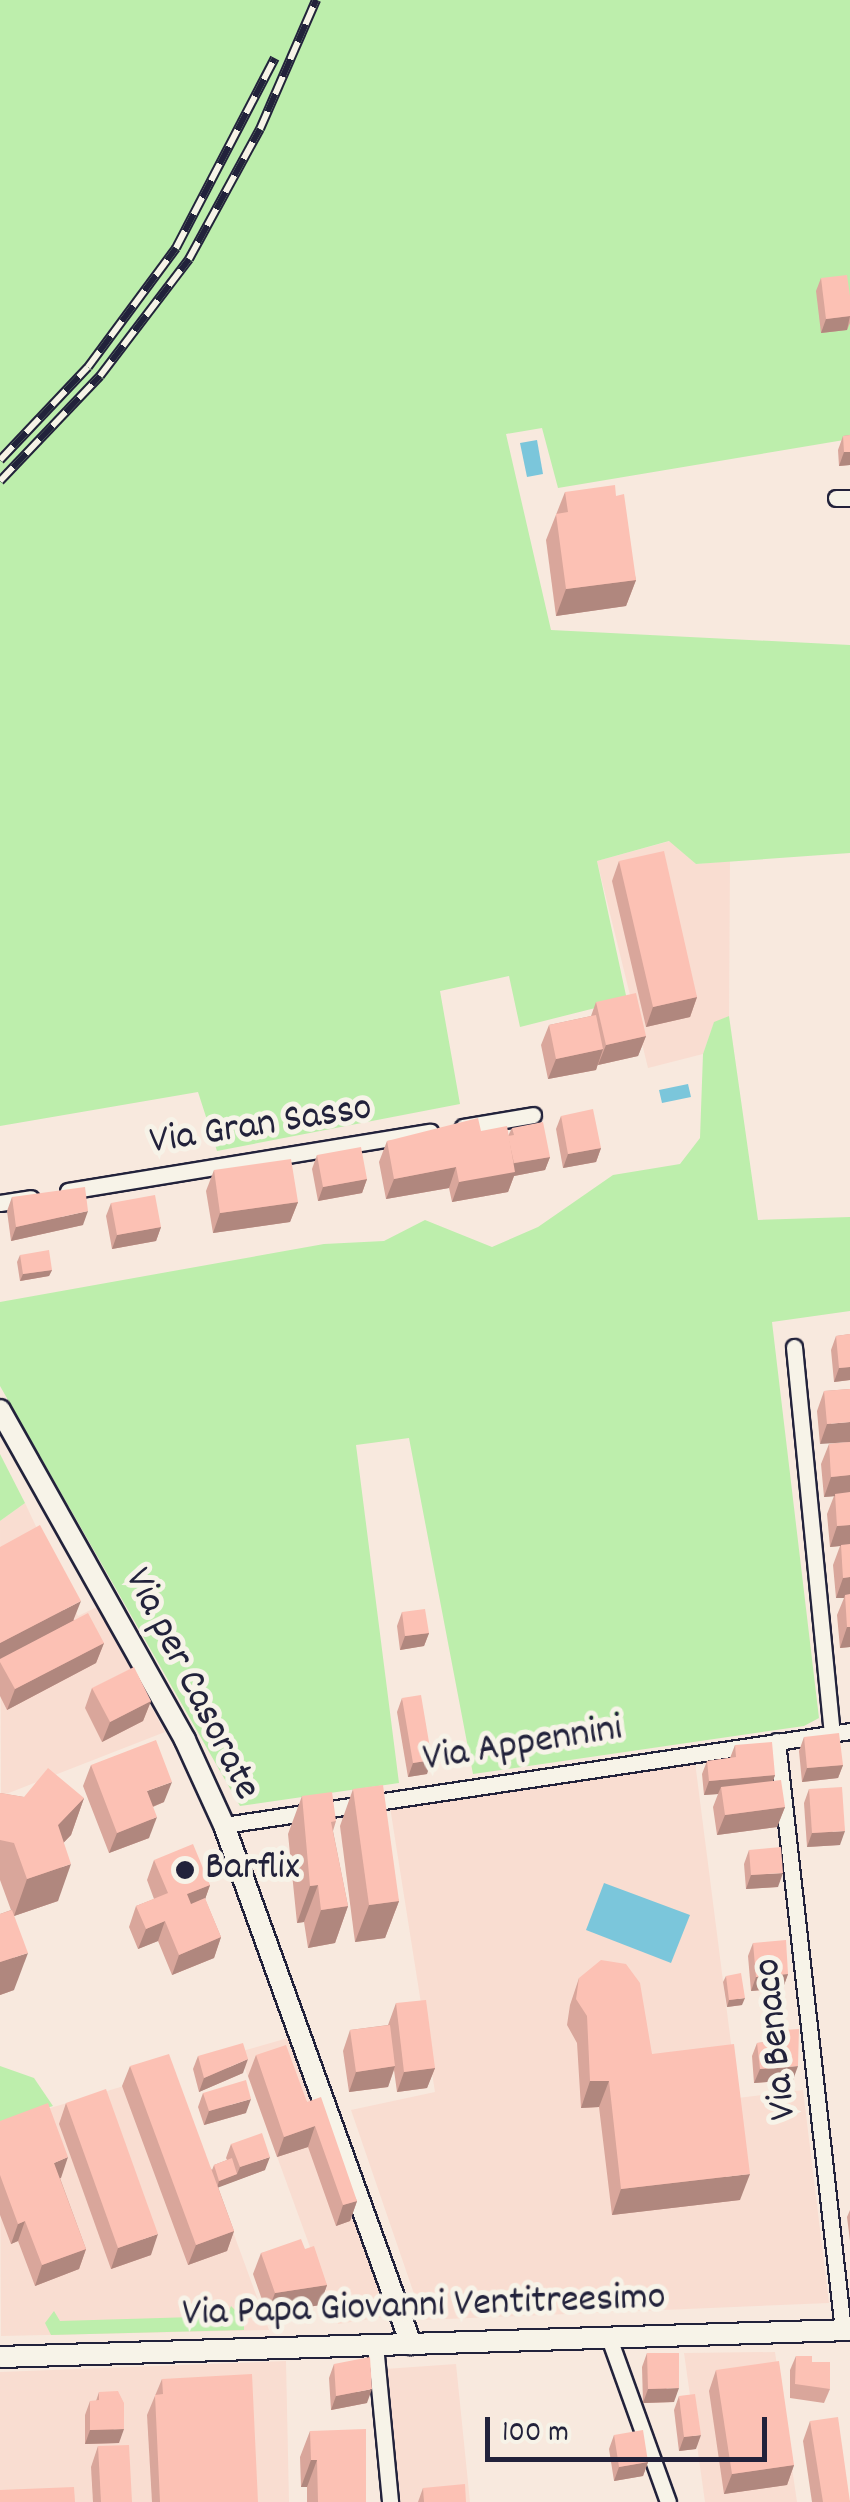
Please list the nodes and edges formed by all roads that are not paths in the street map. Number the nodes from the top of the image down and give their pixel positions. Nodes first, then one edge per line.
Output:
1 (533, 1115) dead end
2 (0, 1202) edge
3 (794, 1347) dead end
4 (0, 1410) edge
5 (850, 1731) edge
6 (832, 1734) junction
7 (778, 1741) junction
8 (224, 1825) junction
9 (846, 2330) edge
10 (609, 2338) junction
11 (411, 2344) junction
12 (375, 2345) junction
13 (0, 2357) edge
14 (390, 2502) edge
15 (668, 2502) edge

1 - 2 street, Via Gran Sasso
3 - 6 street
4 - 8 street, Via per Casorate
5 - 6 street, Via Appennini
6 - 7 street, Via Appennini
7 - 8 street, Via Appennini
7 - 9 street, Via Benaco
8 - 11 street, Via per Casorate
9 - 10 street, Via Papa Giovanni Ventitreesimo
10 - 11 street, Via Papa Giovanni Ventitreesimo
10 - 15 street
11 - 12 street, Via Papa Giovanni Ventitreesimo
12 - 13 street, Via Papa Giovanni Ventitreesimo
12 - 14 street

